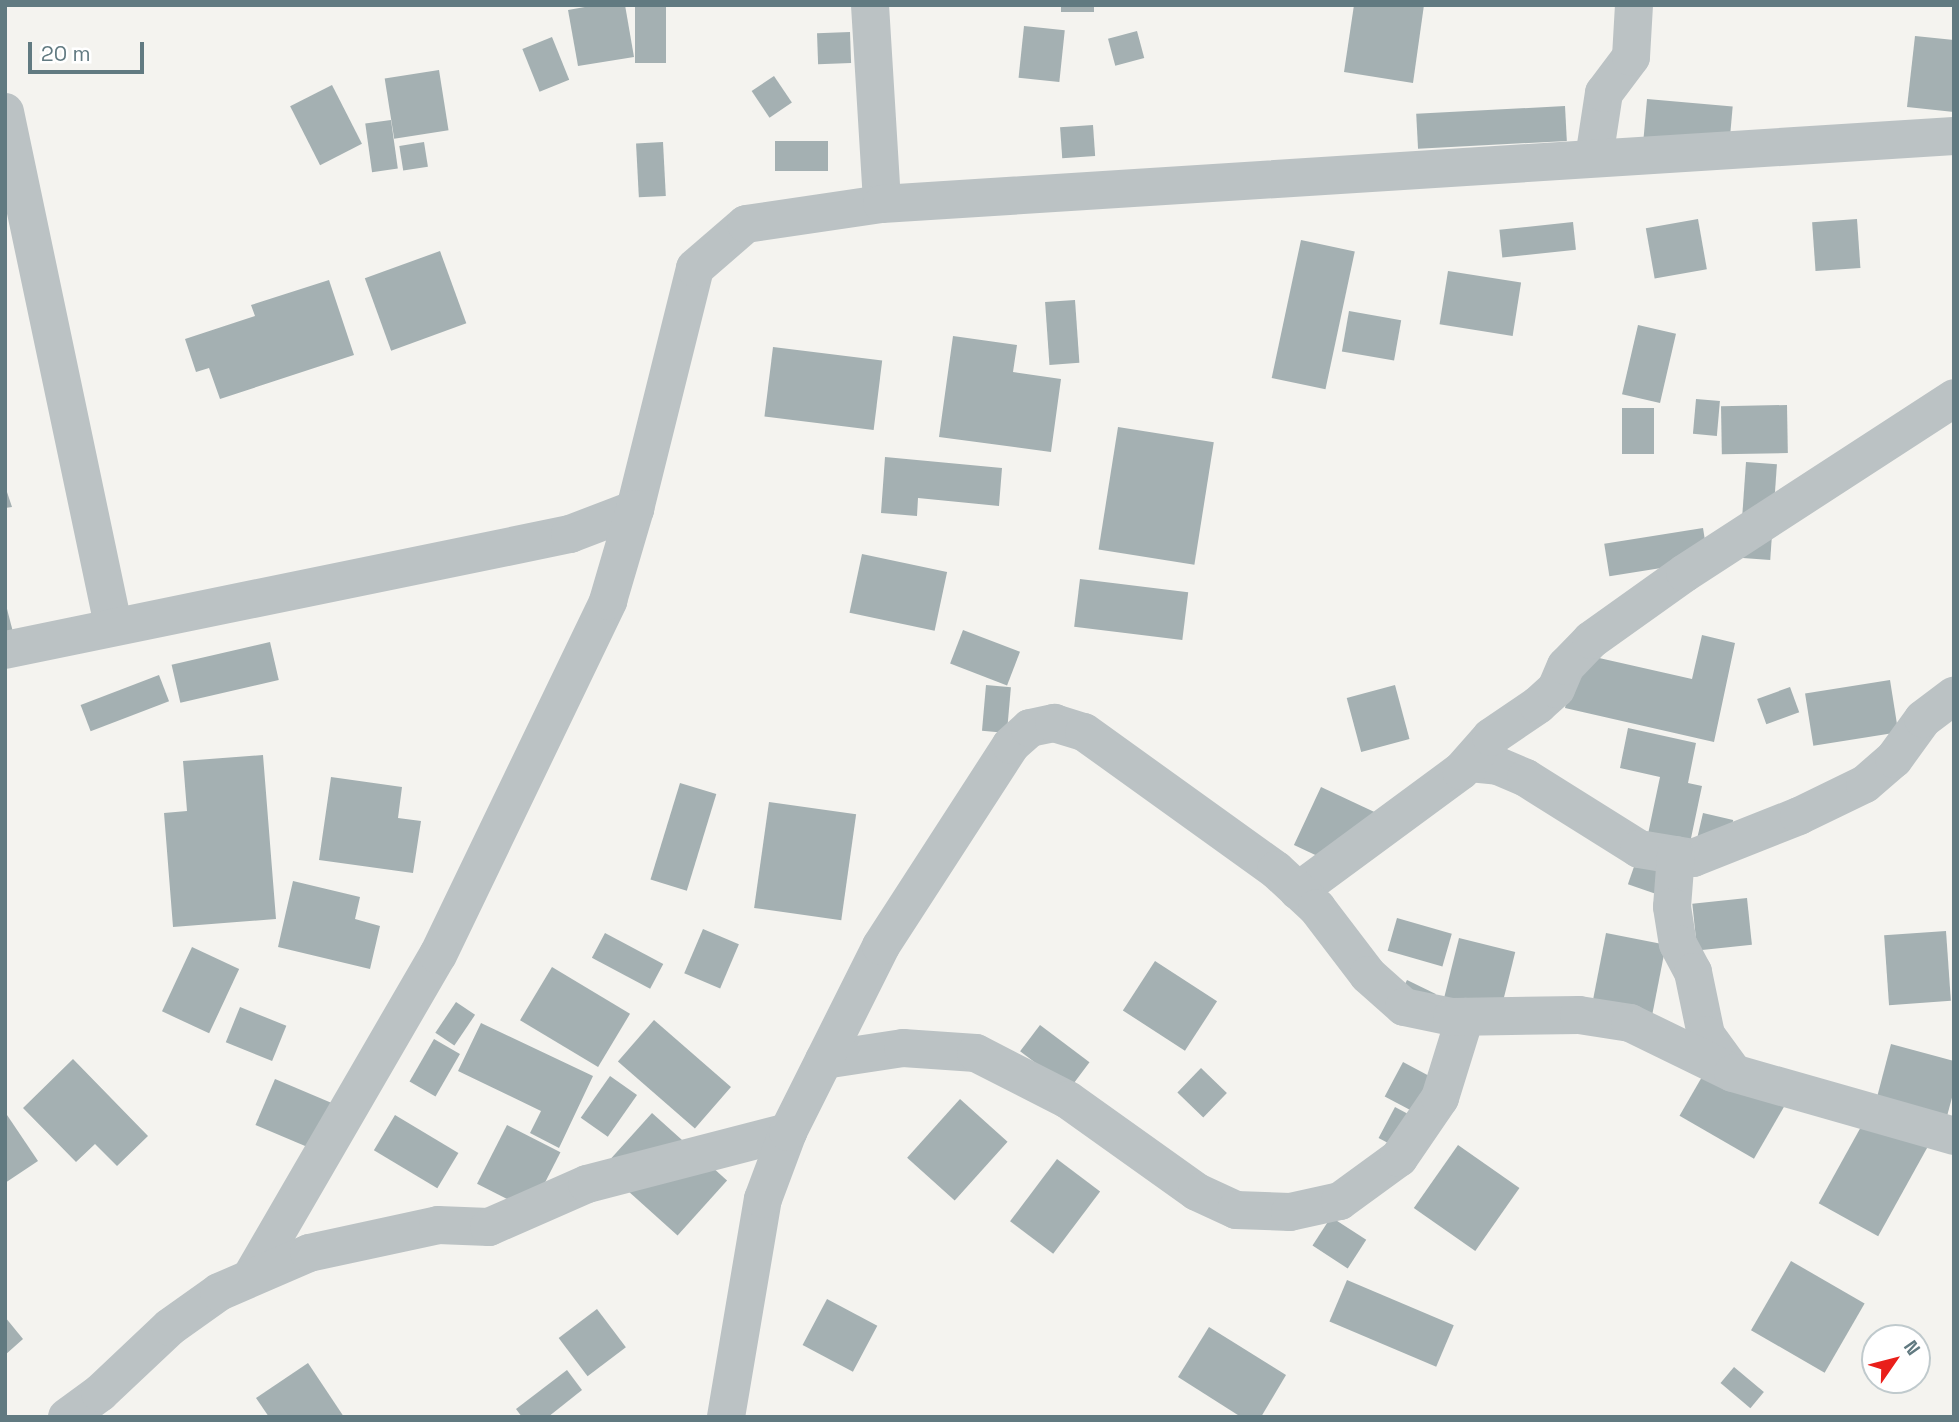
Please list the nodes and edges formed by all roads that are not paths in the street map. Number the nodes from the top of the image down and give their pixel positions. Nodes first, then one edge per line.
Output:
1 (870, 5) edge
2 (1634, 5) edge
3 (5, 112) edge
4 (1954, 135) edge
5 (1594, 158) junction
6 (882, 204) junction
7 (1954, 398) edge
8 (635, 509) junction
9 (113, 625) junction
10 (5, 650) edge
11 (1954, 696) edge
12 (1470, 763) junction
13 (1676, 855) junction
14 (1298, 891) junction
15 (1465, 1017) junction
16 (824, 1060) junction
17 (1733, 1073) junction
18 (788, 1132) junction
19 (1954, 1136) edge
20 (251, 1277) junction
21 (67, 1417) edge
22 (726, 1417) edge

1 - 6 street
2 - 5 street
3 - 9 street
4 - 5 street
5 - 6 street
6 - 8 street
7 - 12 street
8 - 9 street
8 - 20 street
9 - 10 street
11 - 13 street
12 - 13 street
12 - 14 street
13 - 17 street
14 - 15 street
14 - 16 street
15 - 16 street
15 - 17 street
16 - 18 street
17 - 19 street
18 - 20 street
18 - 22 street
20 - 21 street

